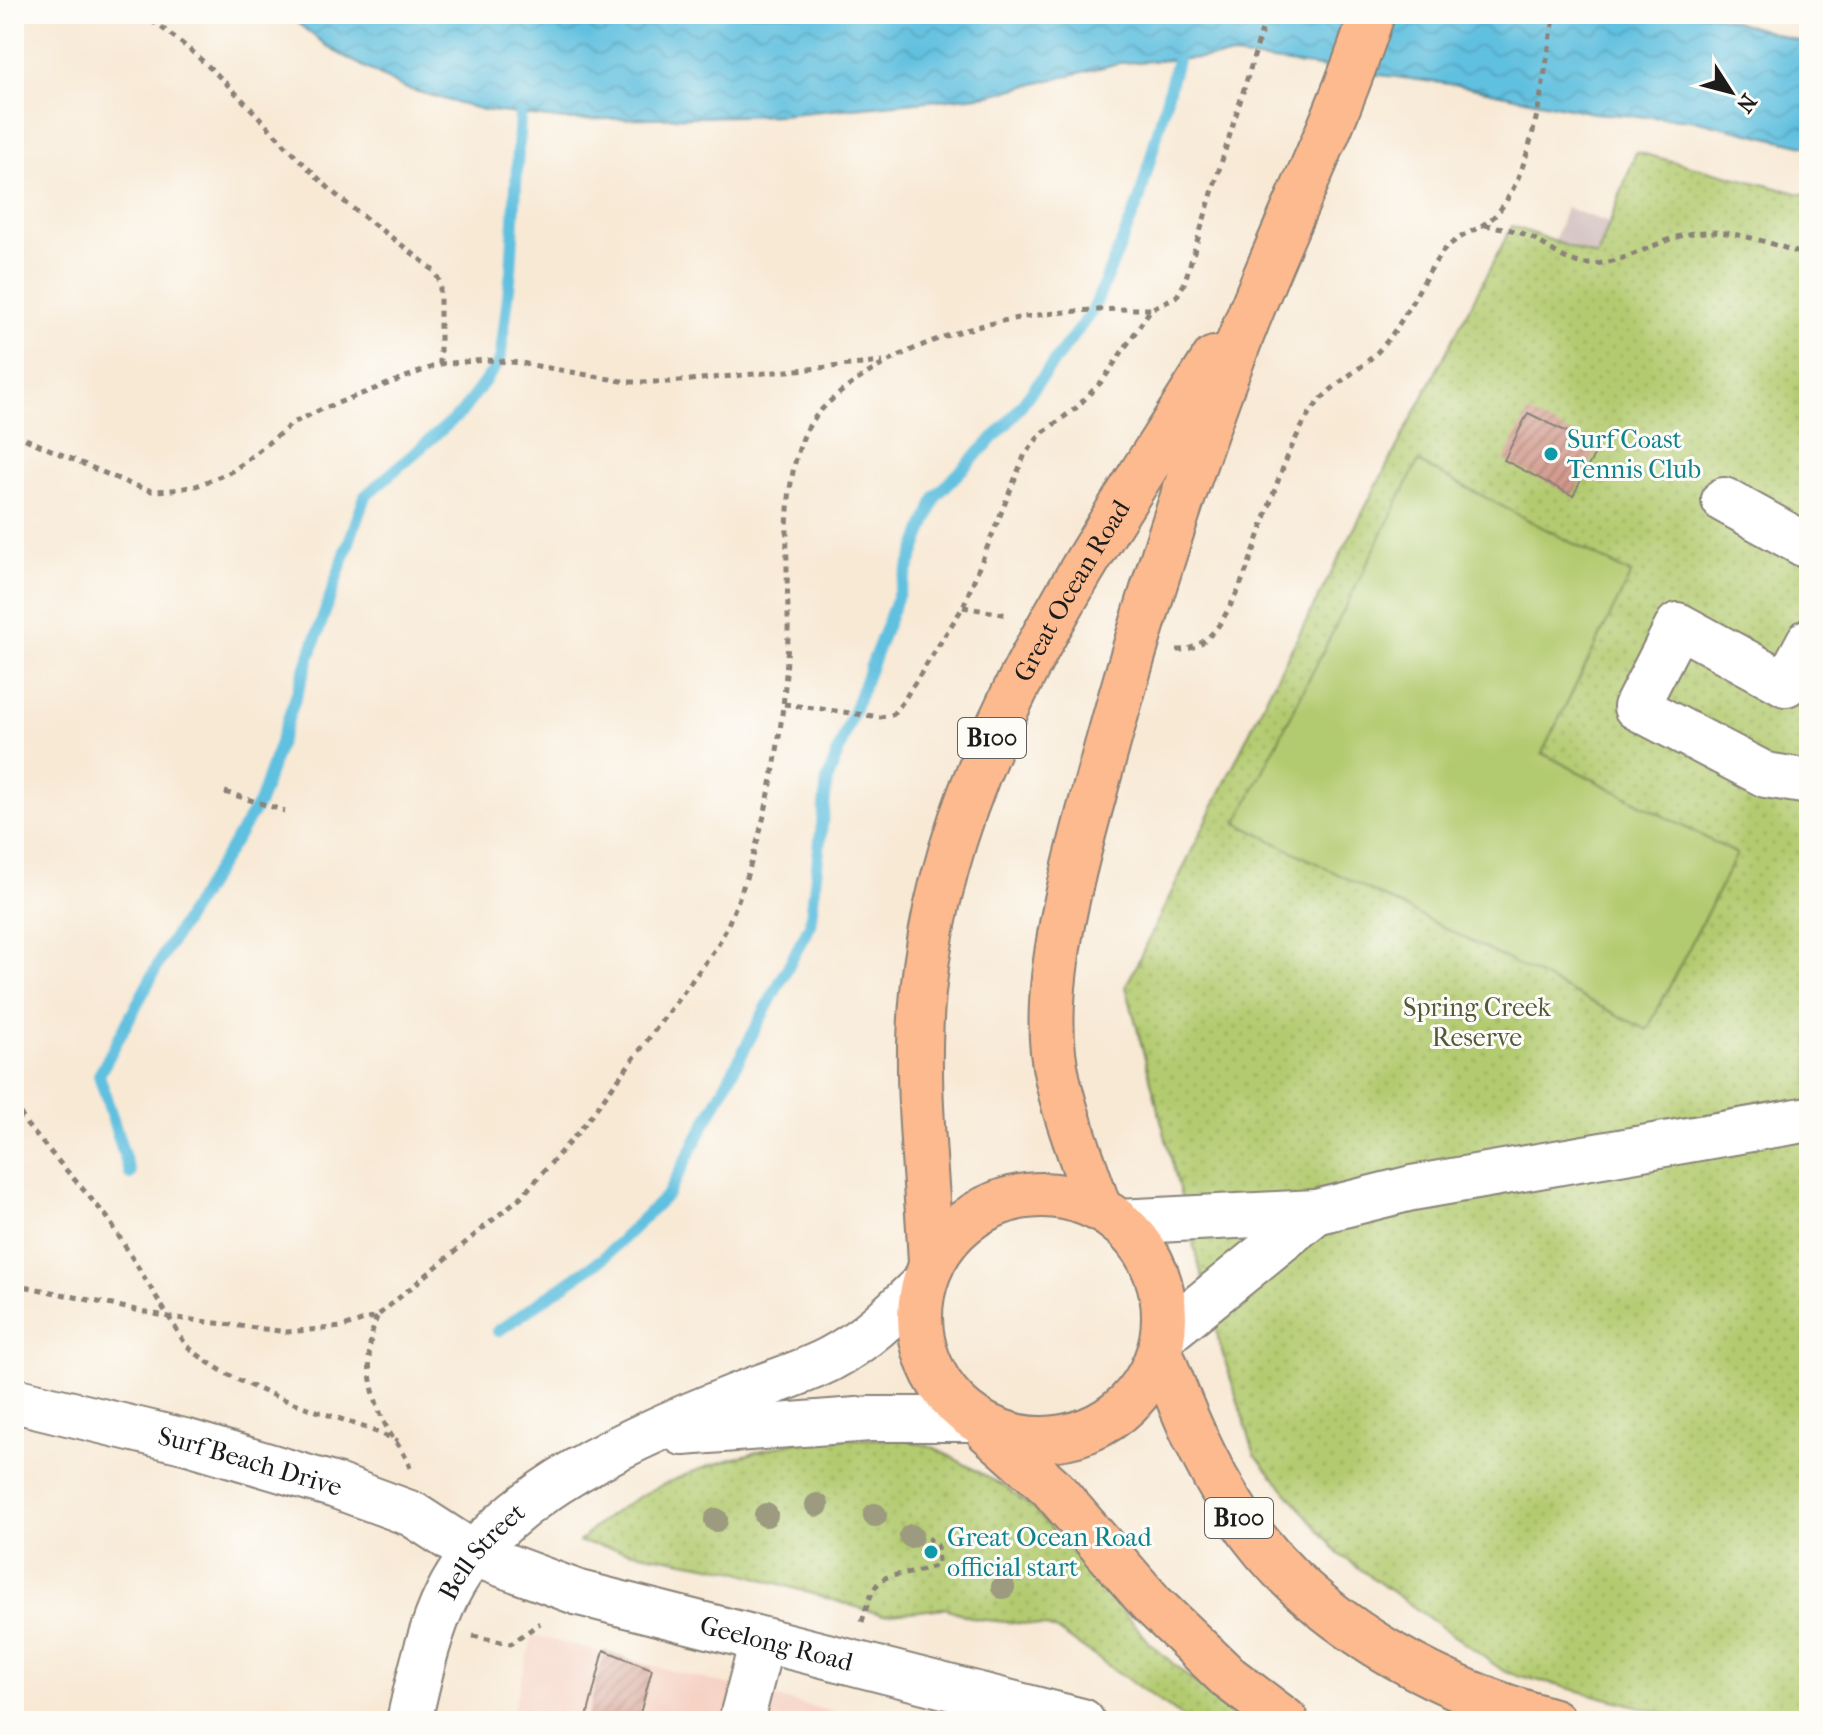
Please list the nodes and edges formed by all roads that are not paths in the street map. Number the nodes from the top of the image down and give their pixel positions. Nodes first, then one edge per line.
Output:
1 (1372, 14) edge
2 (1265, 277) junction
3 (1724, 500) dead end
4 (1809, 547) edge
5 (1809, 641) edge
6 (1809, 782) edge
7 (1809, 1119) edge
8 (1316, 1212) junction
9 (1109, 1215) junction
10 (928, 1274) junction
11 (1161, 1343) junction
12 (14, 1400) edge
13 (977, 1422) junction
14 (633, 1443) junction
15 (474, 1554) junction
16 (762, 1641) junction
17 (409, 1721) edge
18 (741, 1721) edge
19 (1082, 1721) edge
20 (1286, 1721) edge
21 (1553, 1721) edge

1 - 2 main road, Great Ocean Road / B100
2 - 9 main road, Great Ocean Road / B100
2 - 10 main road, Great Ocean Road / B100
3 - 4 street
5 - 6 street
7 - 8 street
8 - 9 street
8 - 11 street
9 - 10 main road
9 - 11 main road, B100
10 - 13 main road, B100
10 - 14 street, Bell Street
11 - 13 main road, B100
11 - 21 main road, B100
12 - 15 street, Surf Beach Drive
13 - 14 street, Bell Street
13 - 20 main road, B100
14 - 15 street, Bell Street
15 - 16 street, Geelong Road
15 - 17 street, Bell Street
16 - 18 street
16 - 19 street, Geelong Road

